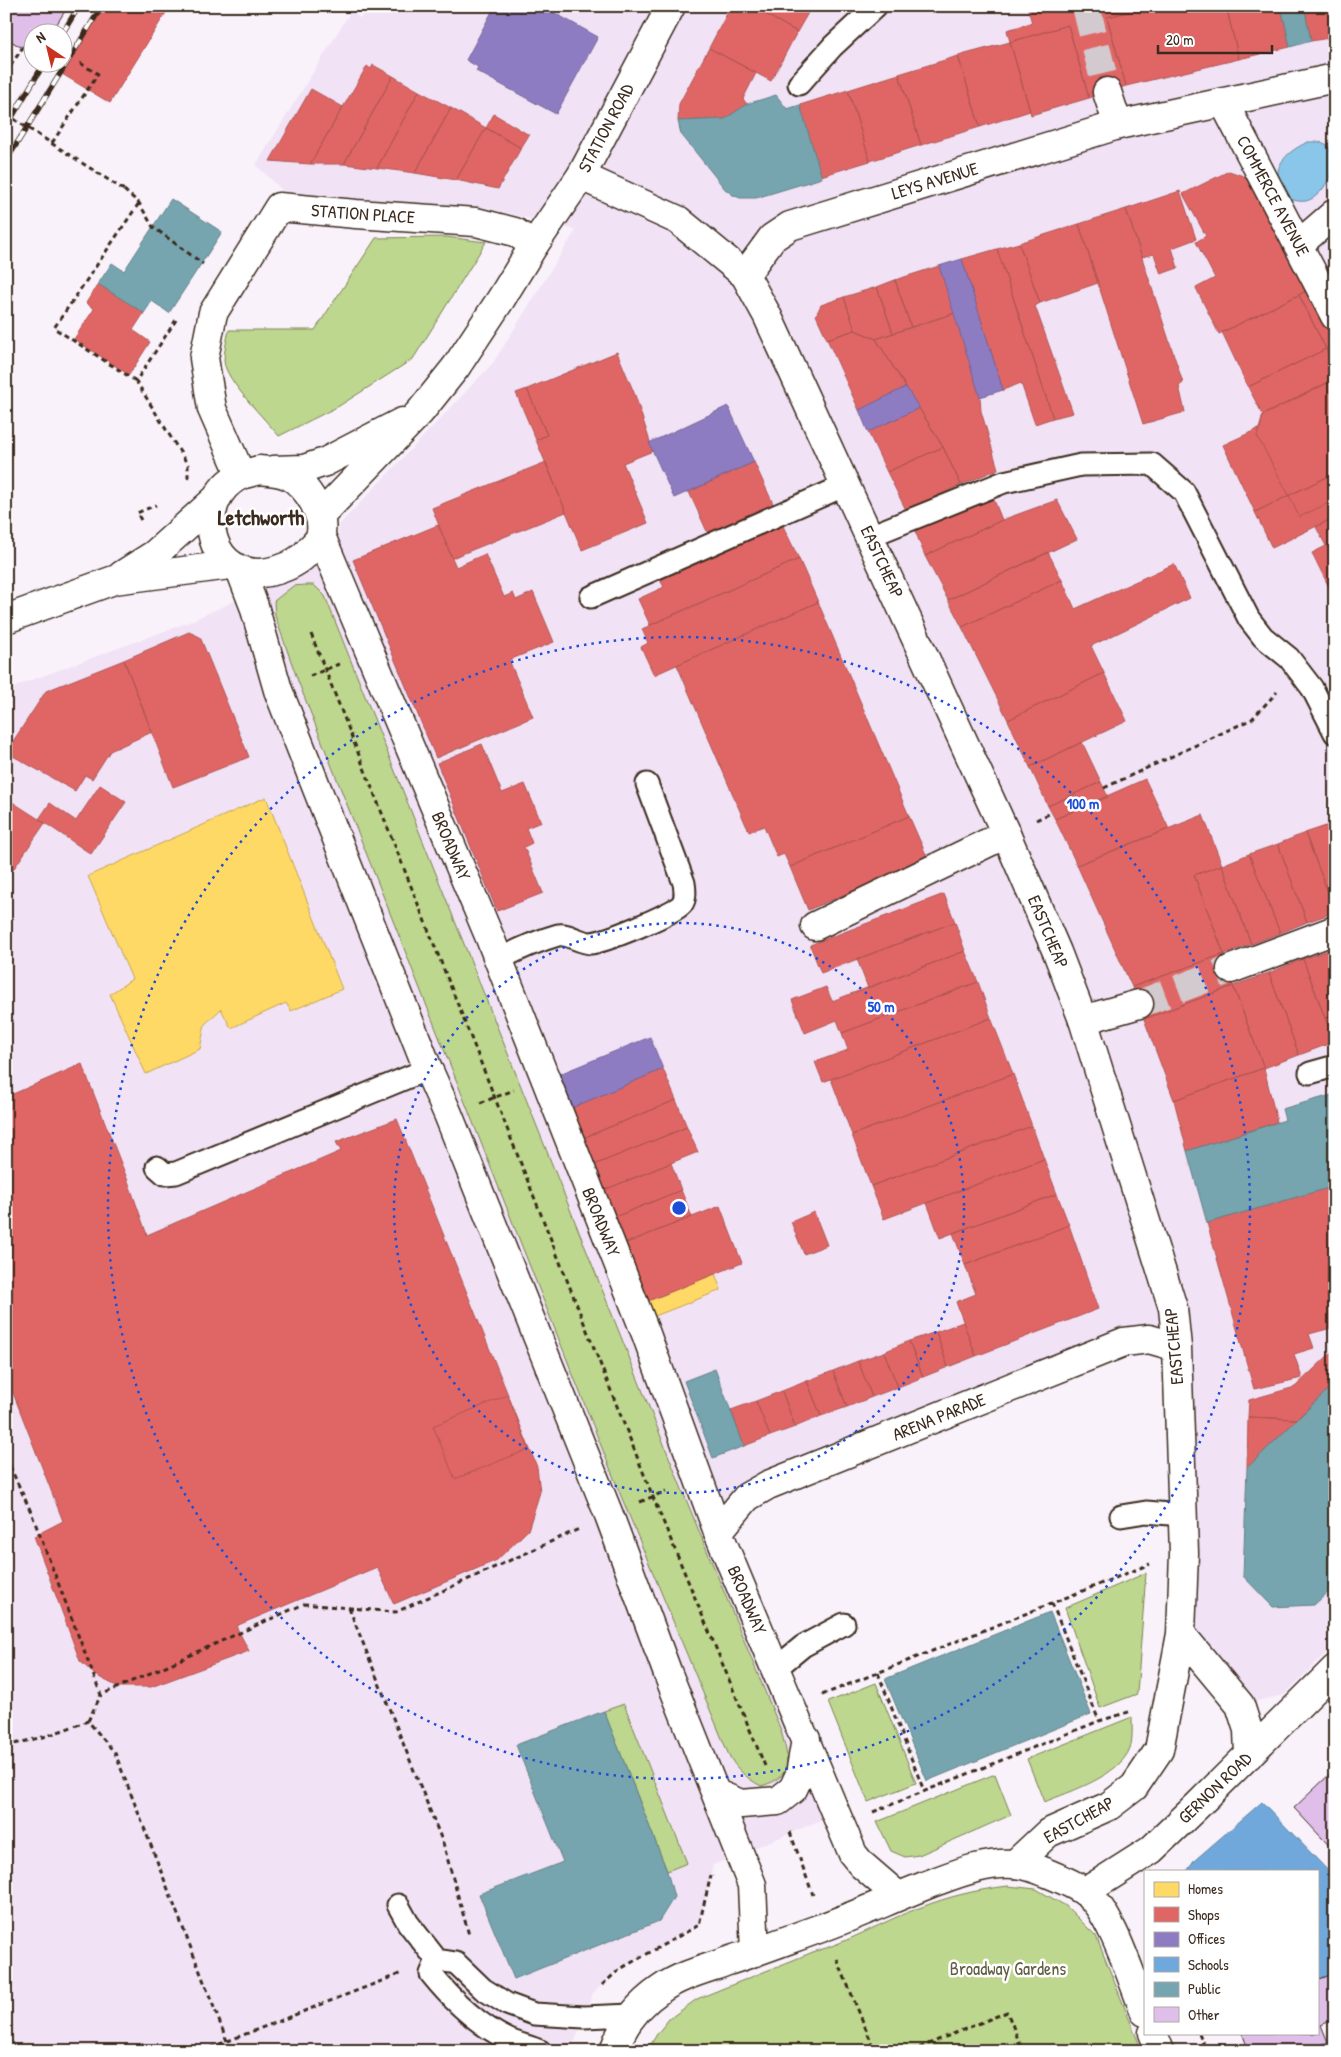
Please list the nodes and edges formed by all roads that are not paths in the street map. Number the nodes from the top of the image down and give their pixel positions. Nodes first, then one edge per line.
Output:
1 (671, 6) edge
2 (865, 9) edge
3 (1335, 78) edge
4 (799, 84) dead end
5 (1107, 92) tunnel mouth
6 (1224, 103) junction
7 (1118, 125) junction
8 (581, 176) junction
9 (1335, 212) edge
10 (534, 245) junction
11 (1298, 245) junction
12 (744, 275) junction
13 (1335, 316) edge
14 (420, 412) junction
15 (250, 473) junction
16 (846, 484) junction
17 (217, 498) junction
18 (320, 526) junction
19 (870, 536) junction
20 (236, 568) junction
21 (114, 580) junction
22 (591, 597) dead end
23 (6, 619) edge
24 (1335, 732) edge
25 (647, 784) dead end
26 (1006, 834) junction
27 (815, 926) dead end
28 (1335, 930) edge
29 (498, 960) junction
30 (1231, 969) tunnel mouth
31 (1139, 1004) tunnel mouth
32 (1083, 1020) junction
33 (1335, 1066) edge
34 (428, 1069) junction
35 (1310, 1073) dead end
36 (158, 1167) dead end
37 (1177, 1347) junction
38 (1182, 1515) junction
39 (1121, 1516) dead end
40 (718, 1532) junction
41 (844, 1624) dead end
42 (1181, 1634) junction
43 (775, 1669) junction
44 (1335, 1669) edge
45 (806, 1739) junction
46 (1249, 1755) junction
47 (717, 1794) junction
48 (1015, 1864) junction
49 (1085, 1892) junction
50 (898, 1896) junction
51 (398, 1905) dead end
52 (755, 1952) junction
53 (437, 1960) junction
54 (1144, 2010) edge
55 (632, 2015) junction
56 (1153, 2034) edge
57 (505, 2045) edge
58 (540, 2051) edge
59 (614, 2051) edge
60 (1160, 2051) edge

1 - 8 street, STATION ROAD
2 - 4 lane
3 - 6 street, LEYS AVENUE
5 - 7 street
6 - 7 street, LEYS AVENUE
6 - 11 street, COMMERCE AVENUE
7 - 12 street, LEYS AVENUE
8 - 10 street, STATION ROAD
8 - 12 street
9 - 11 street
10 - 14 street
10 - 15 street, STATION PLACE
11 - 13 street, COMMERCE AVENUE
12 - 16 street, EASTCHEAP
14 - 15 street
14 - 18 street
15 - 17 street
15 - 18 street, BROADWAY
16 - 19 street, EASTCHEAP
16 - 22 lane
17 - 20 street
17 - 21 street
18 - 20 street
18 - 29 street, BROADWAY
19 - 24 lane
19 - 26 street, EASTCHEAP
20 - 21 street
20 - 34 street
21 - 23 street
25 - 29 lane
26 - 27 street
26 - 32 street, EASTCHEAP
28 - 30 street
29 - 40 street, BROADWAY
31 - 32 street
32 - 37 street, EASTCHEAP
33 - 35 lane
34 - 36 lane
34 - 47 street
37 - 38 street, EASTCHEAP
37 - 40 street, ARENA PARADE
38 - 39 lane
38 - 42 street, EASTCHEAP
40 - 43 street, BROADWAY
41 - 43 lane
42 - 46 street
42 - 48 street, EASTCHEAP
43 - 45 street, BROADWAY
44 - 46 street, GERNON ROAD
45 - 47 street
45 - 50 street, BROADWAY
46 - 49 street, GERNON ROAD
47 - 52 street
48 - 49 street
48 - 50 street
49 - 54 street
50 - 52 street
51 - 53 lane
52 - 55 street
53 - 55 lane
53 - 57 lane
55 - 59 street
56 - 60 street
57 - 58 lane

